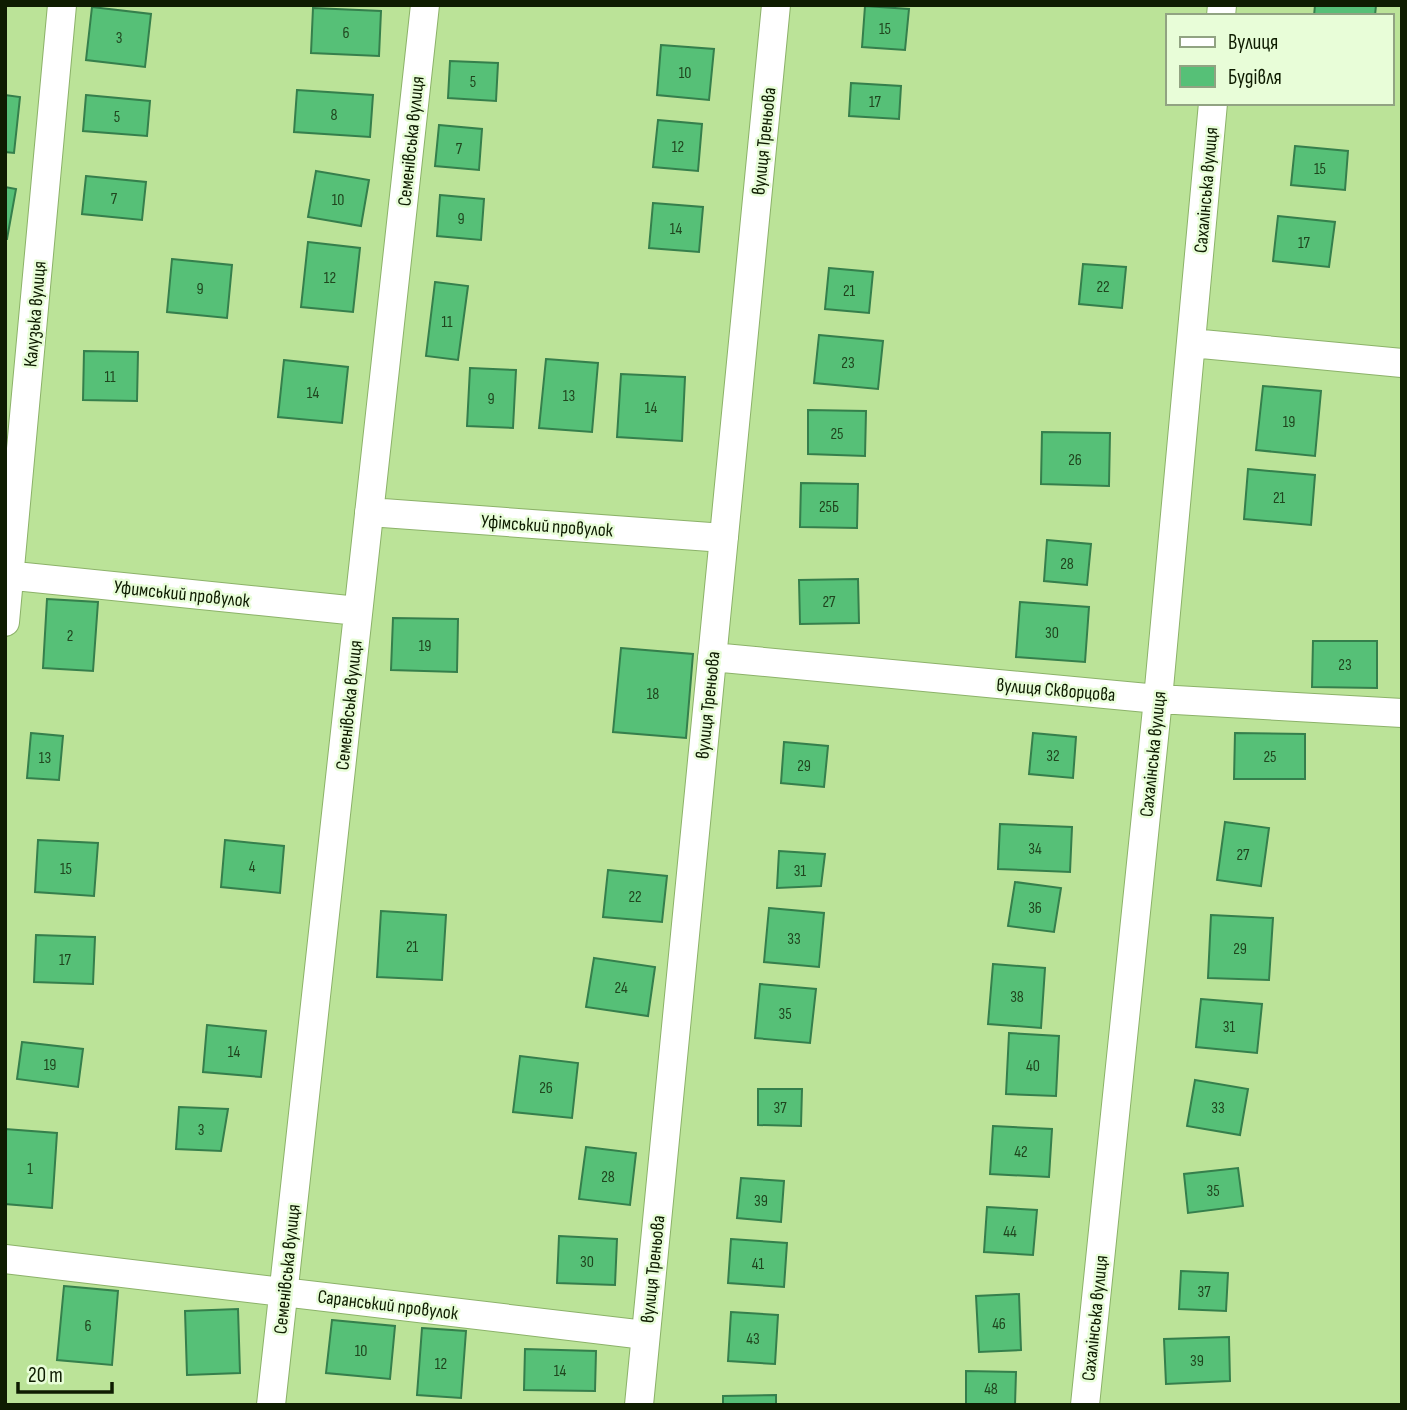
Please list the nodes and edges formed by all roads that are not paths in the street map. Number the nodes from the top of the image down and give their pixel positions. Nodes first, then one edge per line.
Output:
1 (62, 5) edge
2 (425, 5) edge
3 (776, 5) edge
4 (1213, 105) edge
5 (1191, 343) junction
6 (1402, 363) edge
7 (369, 512) junction
8 (724, 538) junction
9 (7, 575) edge
10 (359, 611) junction
11 (5, 622) edge
12 (712, 657) junction
13 (1158, 699) junction
14 (1402, 713) edge
15 (5, 1259) edge
16 (283, 1292) junction
17 (645, 1335) junction
18 (271, 1405) edge
19 (639, 1405) edge
20 (1085, 1405) edge

1 - 9 street, Калузька вулиця
2 - 7 street, Семенівська вулиця
3 - 8 street, вулиця Треньова
4 - 5 street, Сахалінська вулиця
5 - 6 street
5 - 13 street, Сахалінська вулиця
7 - 8 street, Уфімський провулок
7 - 10 street, Семенівська вулиця
8 - 12 street, вулиця Треньова
9 - 10 street, Уфимський провулок
9 - 11 street, Калузька вулиця
10 - 16 street, Семенівська вулиця
12 - 13 street, вулиця Скворцова
12 - 17 street, вулиця Треньова
13 - 14 street, вулиця Скворцова
13 - 20 street, Сахалінська вулиця
15 - 16 street, Саранський провулок
16 - 17 street, Саранський провулок
16 - 18 street, Семенівська вулиця
17 - 19 street, вулиця Треньова

